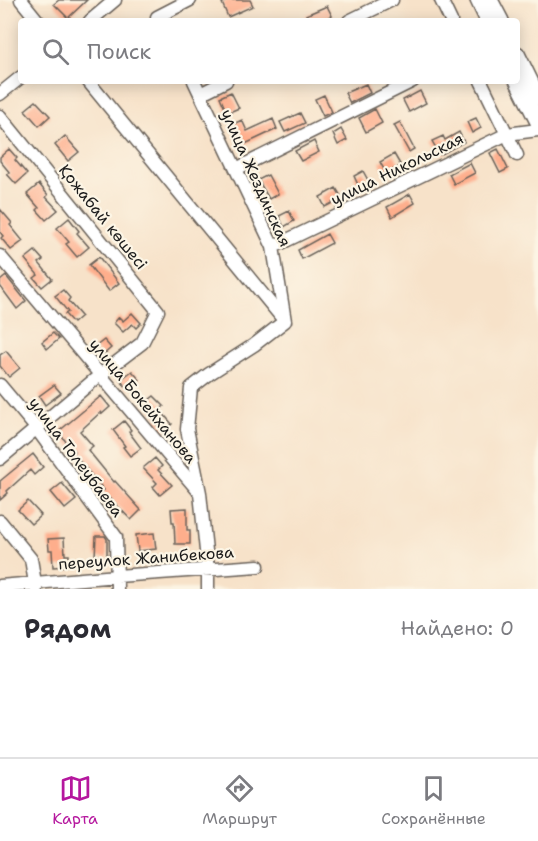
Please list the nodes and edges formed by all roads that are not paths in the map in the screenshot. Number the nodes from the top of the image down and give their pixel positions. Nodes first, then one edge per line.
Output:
1 (21, 0) edge
2 (114, 0) edge
3 (190, 0) edge
4 (392, 0) edge
5 (441, 0) edge
6 (478, 0) edge
7 (490, 0) edge
8 (36, 18) edge
9 (93, 18) edge
10 (160, 18) edge
11 (355, 18) edge
12 (450, 18) edge
13 (487, 18) edge
14 (499, 18) edge
15 (520, 60) edge
16 (18, 79) edge
17 (90, 84) edge
18 (195, 84) edge
19 (220, 84) edge
20 (407, 84) edge
21 (482, 84) edge
22 (519, 84) edge
23 (0, 94) edge
24 (200, 94) junction
25 (538, 97) edge
26 (0, 116) edge
27 (538, 122) edge
28 (538, 130) edge
29 (507, 134) junction
30 (517, 155) dead end
31 (236, 169) junction
32 (273, 247) junction
33 (0, 255) edge
34 (285, 321) junction
35 (100, 375) junction
36 (0, 385) edge
37 (36, 428) junction
38 (0, 459) edge
39 (200, 493) junction
40 (0, 521) edge
41 (258, 566) dead end
42 (208, 570) junction
43 (117, 576) junction
44 (0, 586) edge
45 (36, 586) edge
46 (117, 589) edge
47 (208, 589) edge

1 - 8 street
2 - 9 street
3 - 10 street
4 - 11 street
5 - 12 street
6 - 13 main road
7 - 14 main road
15 - 25 main road
16 - 23 street
17 - 34 street
18 - 24 street, улица Жездинская
19 - 24 street
20 - 31 street
21 - 29 street
22 - 27 main road
24 - 31 street, улица Жездинская
26 - 35 street, Қожабай көшесі
28 - 29 street, улица Никольская
29 - 30 street
29 - 32 street, улица Никольская
31 - 32 street, улица Жездинская
32 - 34 street, улица Жездинская
33 - 35 street, улица Бокейханова
34 - 39 street
35 - 37 street
35 - 39 street, улица Бокейханова
36 - 37 street, улица Толеубаева
37 - 38 street
37 - 43 street, улица Толеубаева
39 - 42 street
40 - 45 street
41 - 42 street, переулок Жанибекова
42 - 43 street, переулок Жанибекова
42 - 47 street
43 - 45 street, переулок Жанибекова
43 - 46 street, улица Толеубаева
44 - 45 street, переулок Жанибекова

